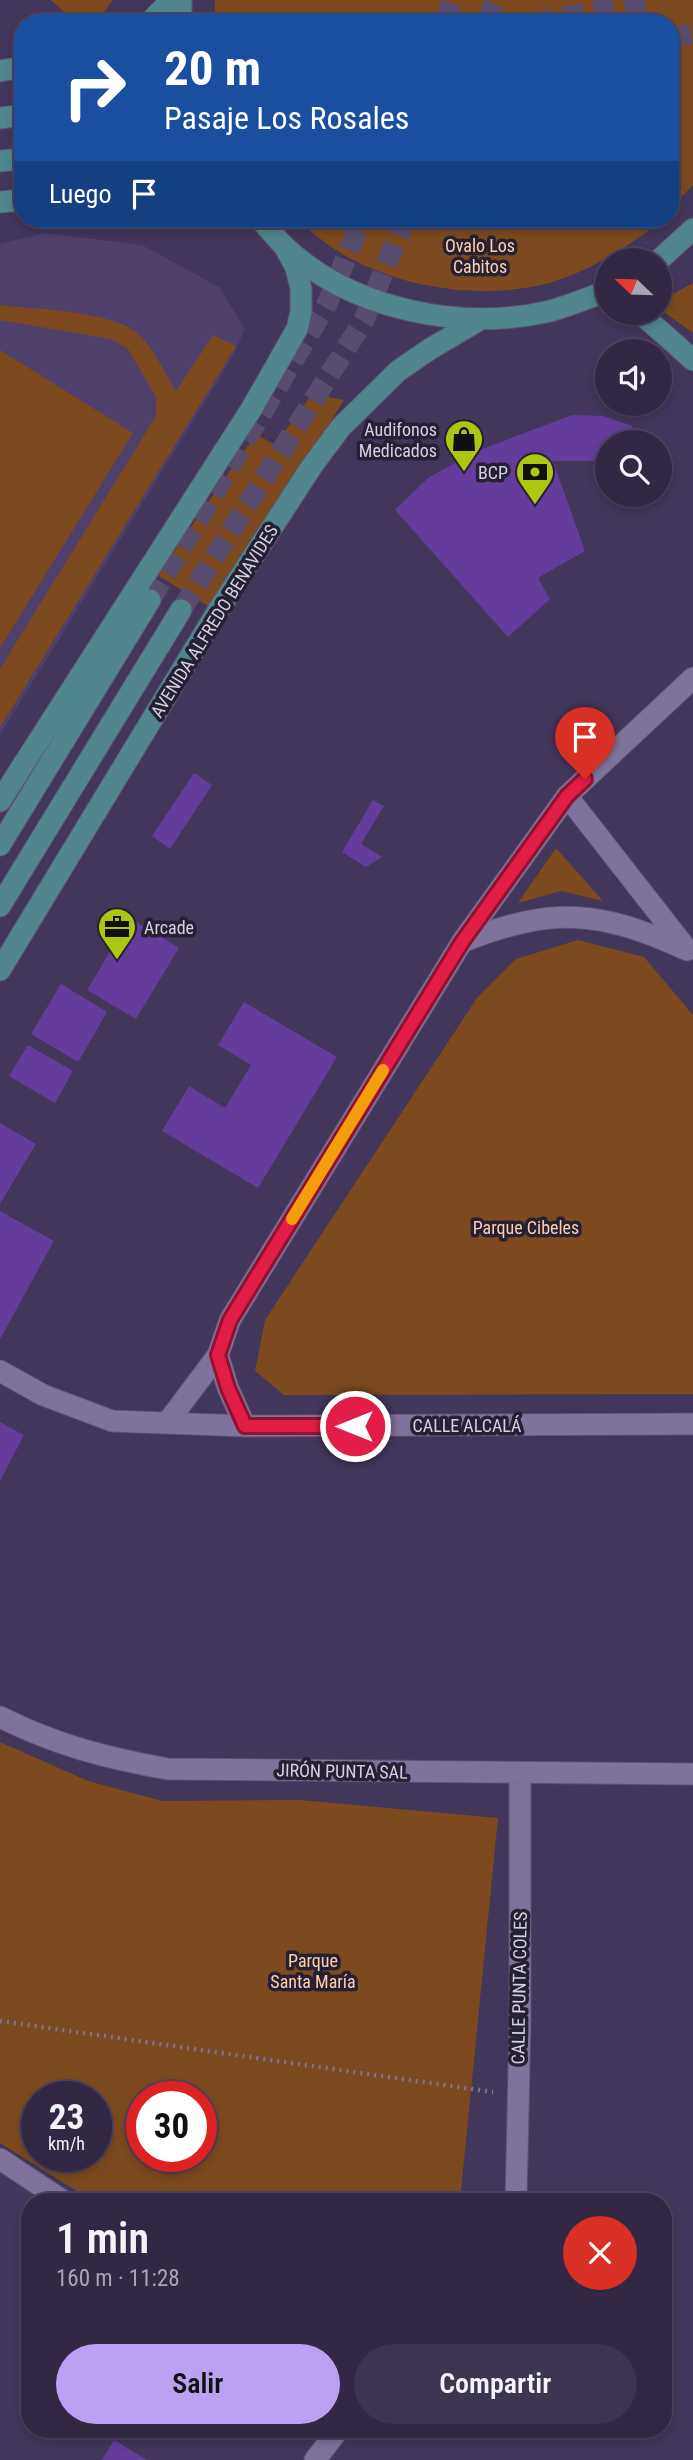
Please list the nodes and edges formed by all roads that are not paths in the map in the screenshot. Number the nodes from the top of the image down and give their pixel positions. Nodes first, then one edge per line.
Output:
1 (171, 0) edge
2 (158, 14) edge
3 (268, 228) edge
4 (693, 229) edge
5 (285, 247) junction
6 (672, 248) edge
7 (595, 295) edge
8 (481, 319) junction
9 (655, 326) edge
10 (693, 360) edge
11 (150, 600) tunnel mouth
12 (181, 610) tunnel mouth
13 (693, 678) edge
14 (567, 796) junction
15 (0, 800) edge
16 (0, 845) edge
17 (0, 906) edge
18 (462, 942) junction
19 (690, 954) edge
20 (0, 970) edge
21 (218, 1355) junction
22 (0, 1371) edge
23 (167, 1423) junction
24 (693, 1424) edge
25 (245, 1426) junction
26 (0, 1717) edge
27 (520, 1774) junction
28 (693, 1774) edge
29 (0, 2159) edge
30 (51, 2193) edge
31 (516, 2193) edge
32 (332, 2438) edge
33 (315, 2460) edge

1 - 2 main road
3 - 5 main road
4 - 6 main road
5 - 8 main road
5 - 15 main road
7 - 8 main road
8 - 20 main road, AVENIDA ALFREDO BENAVIDES
9 - 10 main road
11 - 16 main road
12 - 17 main road, AVENIDA ALFREDO BENAVIDES
13 - 14 street
14 - 18 street
14 - 19 street
18 - 19 street
18 - 21 street
21 - 23 street
21 - 25 street
22 - 23 street, CALLE ALCALÁ
23 - 25 street, CALLE ALCALÁ
24 - 25 street, CALLE ALCALÁ
26 - 27 street, JIRÓN PUNTA SAL
27 - 28 street, JIRÓN PUNTA SAL
27 - 31 street, CALLE PUNTA COLES
29 - 30 street
32 - 33 street

